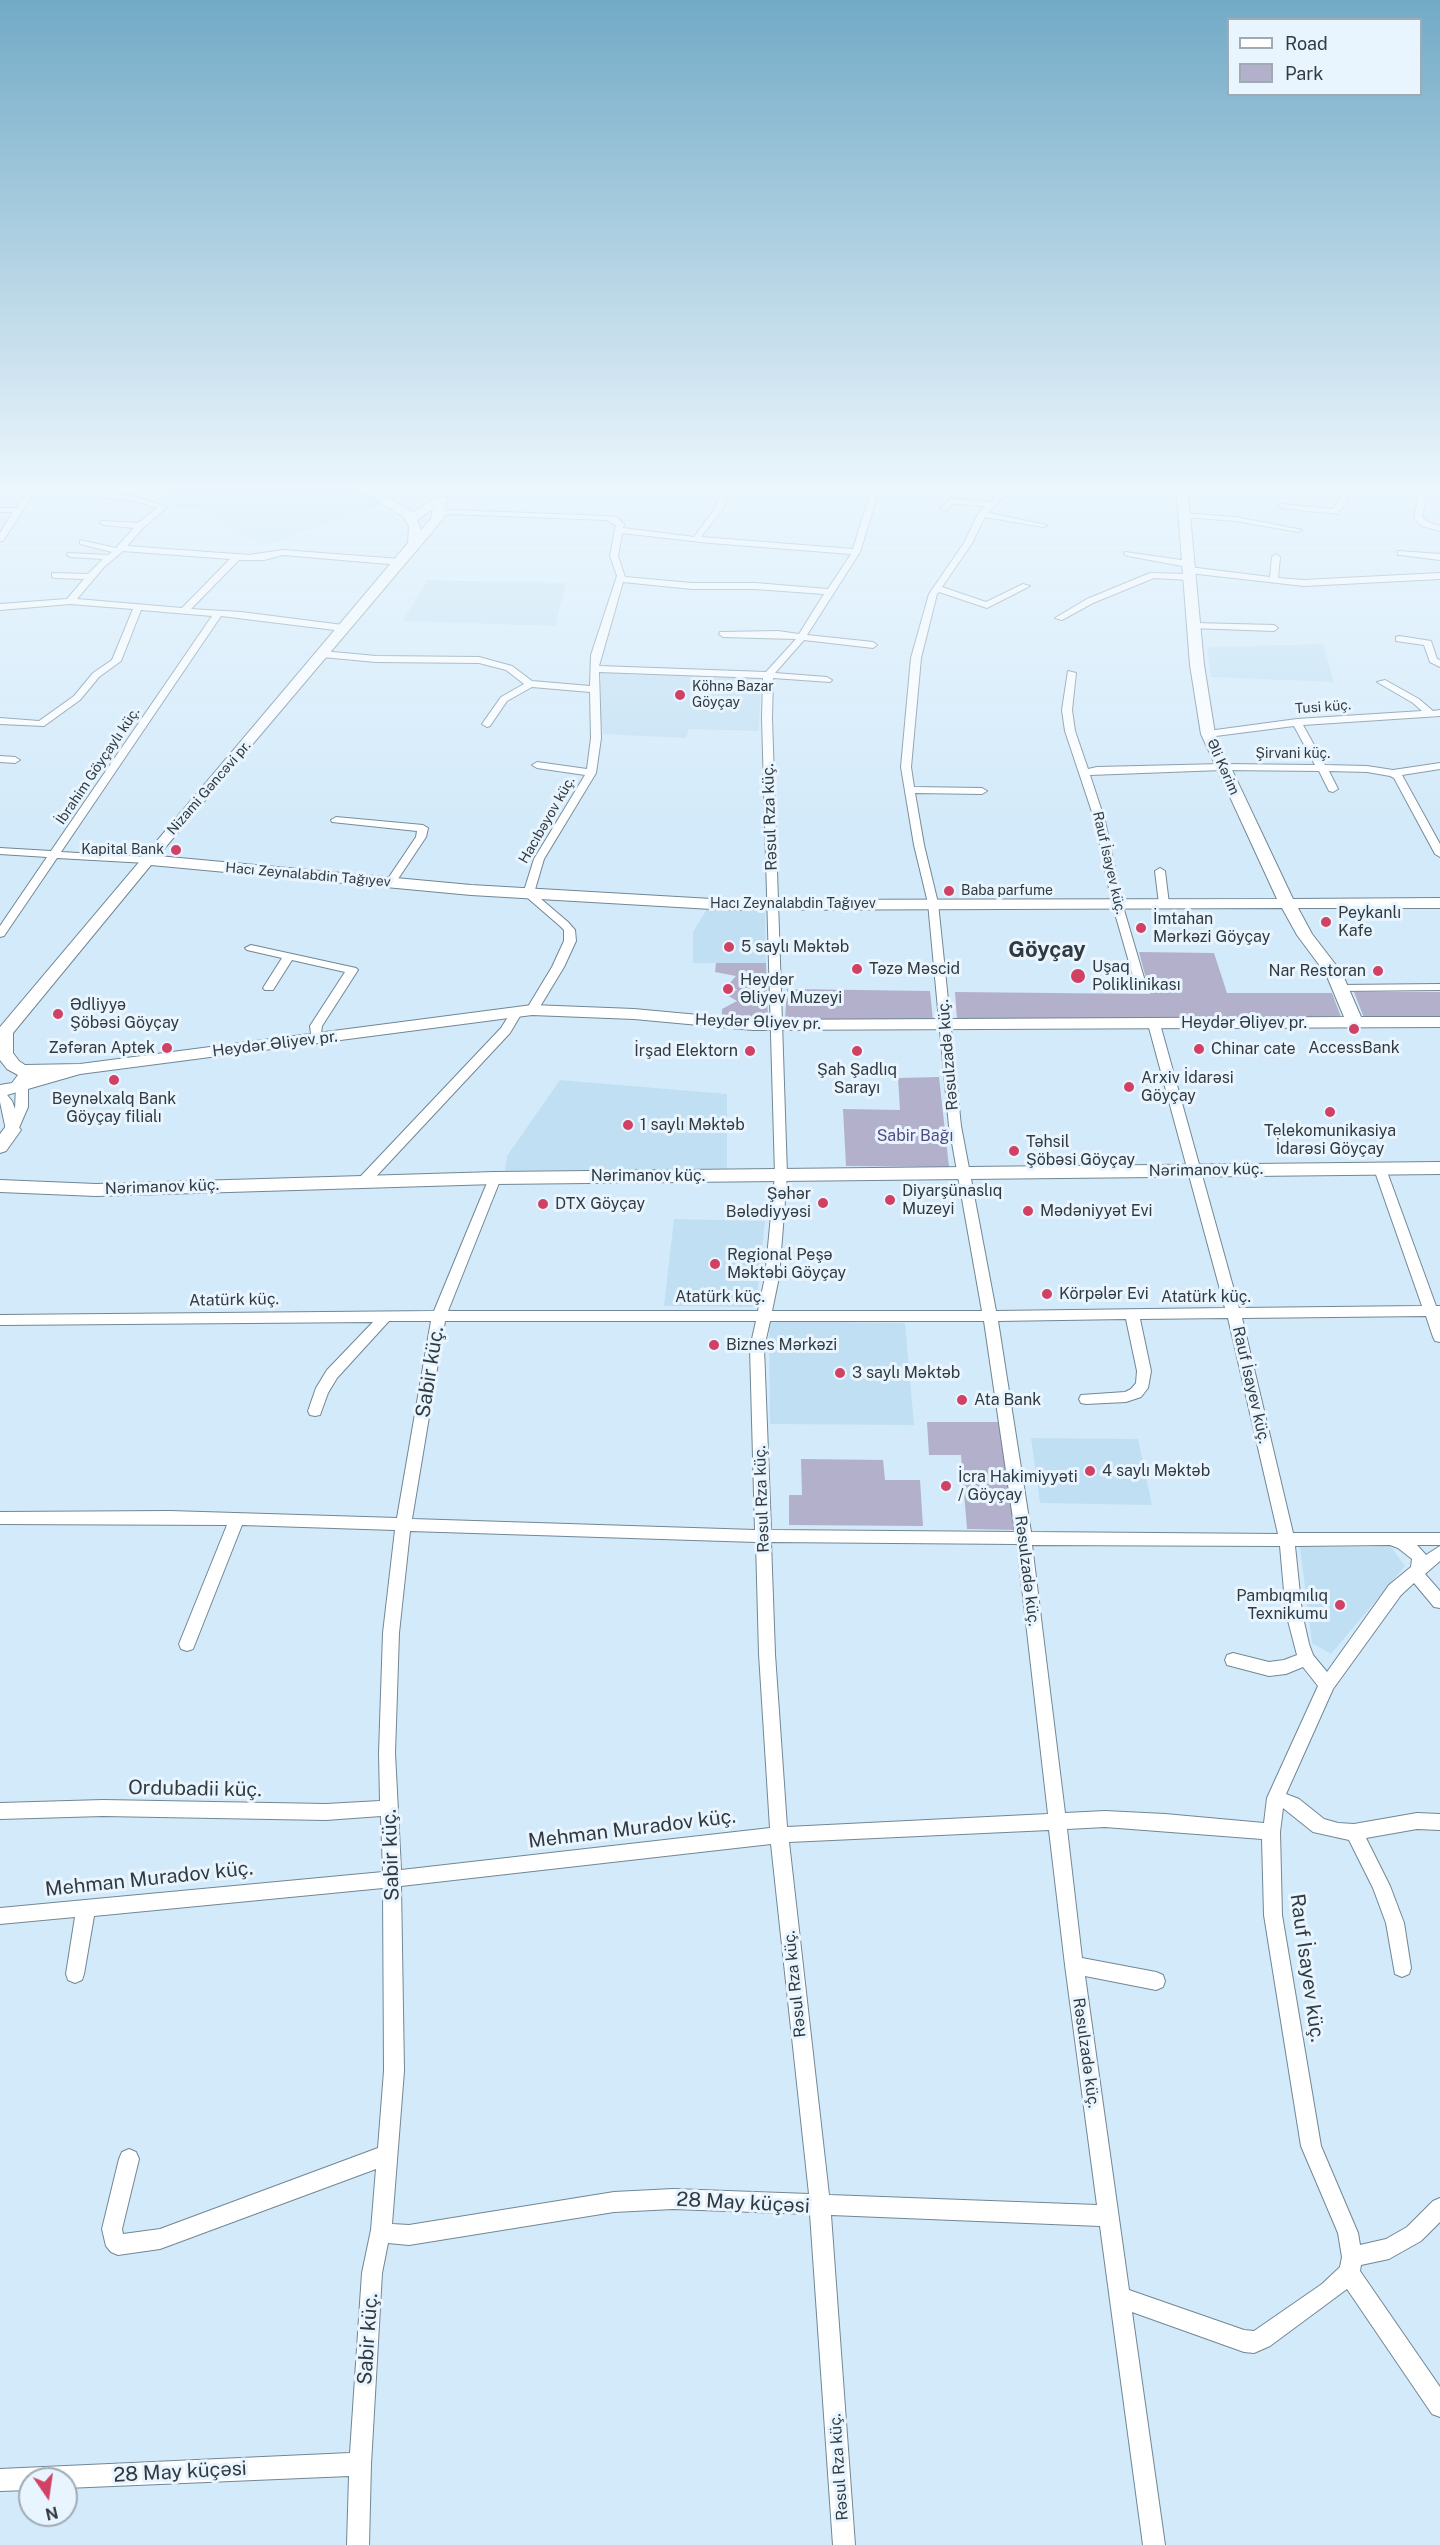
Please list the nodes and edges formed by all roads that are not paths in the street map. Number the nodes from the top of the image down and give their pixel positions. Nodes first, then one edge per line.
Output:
1 (58, 603) edge
2 (110, 603) edge
3 (192, 603) edge
4 (365, 603) edge
5 (612, 603) edge
6 (822, 603) edge
7 (932, 603) edge
8 (1087, 603) edge
9 (1192, 603) edge
10 (0, 607) edge
11 (138, 608) junction
12 (184, 611) junction
13 (218, 614) junction
14 (1059, 618) dead end
15 (1194, 626) junction
16 (343, 628) junction
17 (1274, 628) dead end
18 (723, 634) dead end
19 (801, 637) junction
20 (1399, 639) dead end
21 (873, 645) dead end
22 (322, 654) junction
23 (1440, 664) edge
24 (594, 669) junction
25 (1071, 673) dead end
26 (768, 675) junction
27 (827, 680) dead end
28 (1382, 682) dead end
29 (530, 684) junction
30 (593, 689) junction
31 (1435, 713) edge
32 (0, 721) edge
33 (1297, 722) junction
34 (486, 724) dead end
35 (1208, 734) junction
36 (0, 759) edge
37 (15, 760) dead end
38 (537, 765) dead end
39 (1440, 766) edge
40 (1222, 767) junction
41 (1321, 767) junction
42 (1393, 772) junction
43 (591, 773) junction
44 (1084, 773) junction
45 (1333, 789) dead end
46 (909, 790) junction
47 (982, 791) dead end
48 (336, 820) dead end
49 (1440, 822) edge
50 (1424, 823) junction
51 (0, 851) edge
52 (56, 854) junction
53 (1440, 854) edge
54 (147, 860) junction
55 (1160, 871) dead end
56 (390, 883) junction
57 (528, 894) junction
58 (933, 903) junction
59 (1117, 903) junction
60 (1440, 903) edge
61 (1164, 904) junction
62 (1288, 905) junction
63 (773, 906) junction
64 (0, 934) edge
65 (251, 948) dead end
66 (289, 956) junction
67 (269, 987) dead end
68 (1440, 987) edge
69 (1141, 988) dead end
70 (1341, 988) junction
71 (524, 1011) junction
72 (1440, 1022) edge
73 (1355, 1023) junction
74 (944, 1024) junction
75 (1154, 1024) junction
76 (777, 1025) junction
77 (3, 1035) edge
78 (316, 1038) junction
79 (0, 1071) edge
80 (22, 1078) junction
81 (0, 1092) edge
82 (12, 1130) junction
83 (0, 1147) edge
84 (1440, 1168) edge
85 (1380, 1169) junction
86 (1194, 1170) junction
87 (963, 1173) junction
88 (781, 1175) junction
89 (495, 1178) junction
90 (365, 1180) junction
91 (0, 1186) edge
92 (1436, 1312) edge
93 (762, 1315) junction
94 (1132, 1315) junction
95 (1234, 1315) junction
96 (439, 1316) junction
97 (990, 1316) junction
98 (386, 1317) junction
99 (0, 1320) edge
100 (1440, 1337) edge
101 (1086, 1399) dead end
102 (315, 1411) dead end
103 (0, 1518) edge
104 (237, 1519) junction
105 (404, 1526) junction
106 (763, 1536) junction
107 (1024, 1539) junction
108 (1287, 1539) junction
109 (1440, 1539) edge
110 (1390, 1540) junction
111 (1440, 1552) edge
112 (1416, 1571) junction
113 (1440, 1602) edge
114 (188, 1644) dead end
115 (1306, 1658) junction
116 (1233, 1660) dead end
117 (1327, 1685) junction
118 (1276, 1798) junction
119 (388, 1808) junction
120 (0, 1811) edge
121 (1058, 1820) junction
122 (1440, 1822) edge
123 (1271, 1832) junction
124 (1354, 1832) junction
125 (779, 1835) junction
126 (392, 1879) junction
127 (86, 1907) junction
128 (0, 1916) edge
129 (1074, 1965) junction
130 (1402, 1968) dead end
131 (75, 1974) dead end
132 (1156, 1981) dead end
133 (387, 2155) junction
134 (129, 2159) dead end
135 (819, 2207) junction
136 (1440, 2208) edge
137 (1108, 2216) junction
138 (381, 2230) junction
139 (1351, 2265) junction
140 (1120, 2297) junction
141 (1440, 2406) edge
142 (360, 2464) junction
143 (0, 2480) edge
144 (358, 2545) edge
145 (844, 2545) edge
146 (1155, 2545) edge

1 - 10 street
2 - 11 street
3 - 12 street
4 - 16 main road, Nizami Gəncəvi pr.
5 - 24 street, Hacıbəyov küç.
6 - 19 street
7 - 46 street, Rəsulzadə küç.
8 - 14 street
9 - 15 main road, Əli Kərim
11 - 12 street
11 - 32 street
12 - 13 street
13 - 16 street
13 - 52 street, İbrahim Göyçaylı küç.
15 - 17 street
15 - 35 main road, Əli Kərim
16 - 22 main road, Nizami Gəncəvi pr.
18 - 19 street
19 - 21 street
19 - 26 street
20 - 23 street
22 - 29 street
22 - 54 main road, Nizami Gəncəvi pr.
24 - 26 street
24 - 30 street, Hacıbəyov küç.
25 - 44 street, Rauf İsayev küç.
26 - 27 street
26 - 63 street, Rəsul Rza küç.
28 - 31 street
29 - 30 street
29 - 34 street
30 - 43 street, Hacıbəyov küç.
31 - 33 street, Tusi küç.
33 - 35 street, Tusi küç.
33 - 41 street
35 - 40 main road, Əli Kərim
36 - 37 street
38 - 43 street
39 - 42 street, Şirvani küç.
40 - 41 street, Şirvani küç.
40 - 44 street, Şirvani küç.
40 - 62 main road, Əli Kərim
41 - 42 street, Şirvani küç.
41 - 45 street
42 - 50 street
43 - 57 street, Hacıbəyov küç.
44 - 59 street, Rauf İsayev küç.
46 - 47 street
46 - 58 street, Rəsulzadə küç.
48 - 56 street
49 - 50 street
50 - 53 street
51 - 52 street
52 - 54 street
52 - 64 street, İbrahim Göyçaylı küç.
54 - 56 main road, Hacı Zeynalabdin Tağıyev
54 - 77 main road, Nizami Gəncəvi pr.
55 - 61 street
56 - 57 main road, Hacı Zeynalabdin Tağıyev
57 - 63 main road, Hacı Zeynalabdin Tağıyev
57 - 71 street
58 - 59 main road, Hacı Zeynalabdin Tağıyev
58 - 63 main road, Hacı Zeynalabdin Tağıyev
58 - 74 street, Rəsulzadə küç.
59 - 61 main road, Hacı Zeynalabdin Tağıyev
59 - 69 street, Rauf İsayev küç.
60 - 62 main road, Hacı Zeynalabdin Tağıyev
61 - 62 main road, Hacı Zeynalabdin Tağıyev
62 - 70 main road, Əli Kərim
63 - 76 street, Rəsul Rza küç.
65 - 66 street
66 - 67 street
66 - 78 street
68 - 70 street
70 - 73 main road, Əli Kərim
71 - 76 main road, Heydər Əliyev pr.
71 - 78 main road, Heydər Əliyev pr.
71 - 90 street
72 - 73 main road, Heydər Əliyev pr.
73 - 75 main road, Heydər Əliyev pr.
74 - 75 main road, Heydər Əliyev pr.
74 - 76 main road, Heydər Əliyev pr.
74 - 87 street, Rəsulzadə küç.
75 - 86 street, Rauf İsayev küç.
76 - 88 street, Rəsul Rza küç.
77 - 80 main road
78 - 80 main road, Heydər Əliyev pr.
79 - 80 main road
80 - 81 main road
80 - 82 street
81 - 82 street
82 - 83 main road
84 - 85 main road, Nərimanov küç.
85 - 86 main road, Nərimanov küç.
85 - 92 street
86 - 87 main road, Nərimanov küç.
86 - 95 street, Rauf İsayev küç.
87 - 88 main road, Nərimanov küç.
87 - 97 street, Rəsulzadə küç.
88 - 89 main road, Nərimanov küç.
88 - 93 street, Rəsul Rza küç.
89 - 90 main road, Nərimanov küç.
89 - 96 street, Sabir küç.
90 - 91 main road, Nərimanov küç.
92 - 95 street, Atatürk küç.
92 - 100 street
93 - 96 street, Atatürk küç.
93 - 97 street, Atatürk küç.
93 - 106 street, Rəsul Rza küç.
94 - 95 street, Atatürk küç.
94 - 97 street, Atatürk küç.
94 - 101 street
95 - 108 street, Rauf İsayev küç.
96 - 98 street, Atatürk küç.
96 - 105 street, Sabir küç.
97 - 107 street, Rəsulzadə küç.
98 - 99 street, Atatürk küç.
98 - 102 street
103 - 104 street
104 - 105 street
104 - 114 street
105 - 106 street
105 - 119 street, Sabir küç.
106 - 107 street
106 - 125 street, Rəsul Rza küç.
107 - 108 street
107 - 121 street, Rəsulzadə küç.
108 - 110 street
108 - 115 street, Rauf İsayev küç.
109 - 110 street
110 - 112 street
111 - 112 street, Rauf İsayev küç.
112 - 113 street
112 - 117 street, Rauf İsayev küç.
115 - 116 street
115 - 117 street
117 - 118 street, Rauf İsayev küç.
118 - 123 street, Rauf İsayev küç.
118 - 124 street
119 - 120 street, Ordubadii küç.
119 - 126 street, Sabir küç.
121 - 123 street, Mehman Muradov küç.
121 - 125 street, Mehman Muradov küç.
121 - 129 street, Rəsulzadə küç.
122 - 124 street
123 - 139 street, Rauf İsayev küç.
124 - 130 street
125 - 126 street, Mehman Muradov küç.
125 - 135 street, Rəsul Rza küç.
126 - 127 street, Mehman Muradov küç.
126 - 133 street, Sabir küç.
127 - 128 street, Mehman Muradov küç.
127 - 131 street
129 - 132 street
129 - 137 street, Rəsulzadə küç.
133 - 134 street
133 - 138 street, Sabir küç.
135 - 137 street, 28 May küçəsi
135 - 138 street, 28 May küçəsi
135 - 145 street, Rəsul Rza küç.
136 - 139 street
137 - 140 street, Rəsulzadə küç.
138 - 142 street, Sabir küç.
139 - 140 street
139 - 141 street, Rauf İsayev küç.
140 - 146 street, Rəsulzadə küç.
142 - 143 street, 28 May küçəsi
142 - 144 street, Sabir küç.

